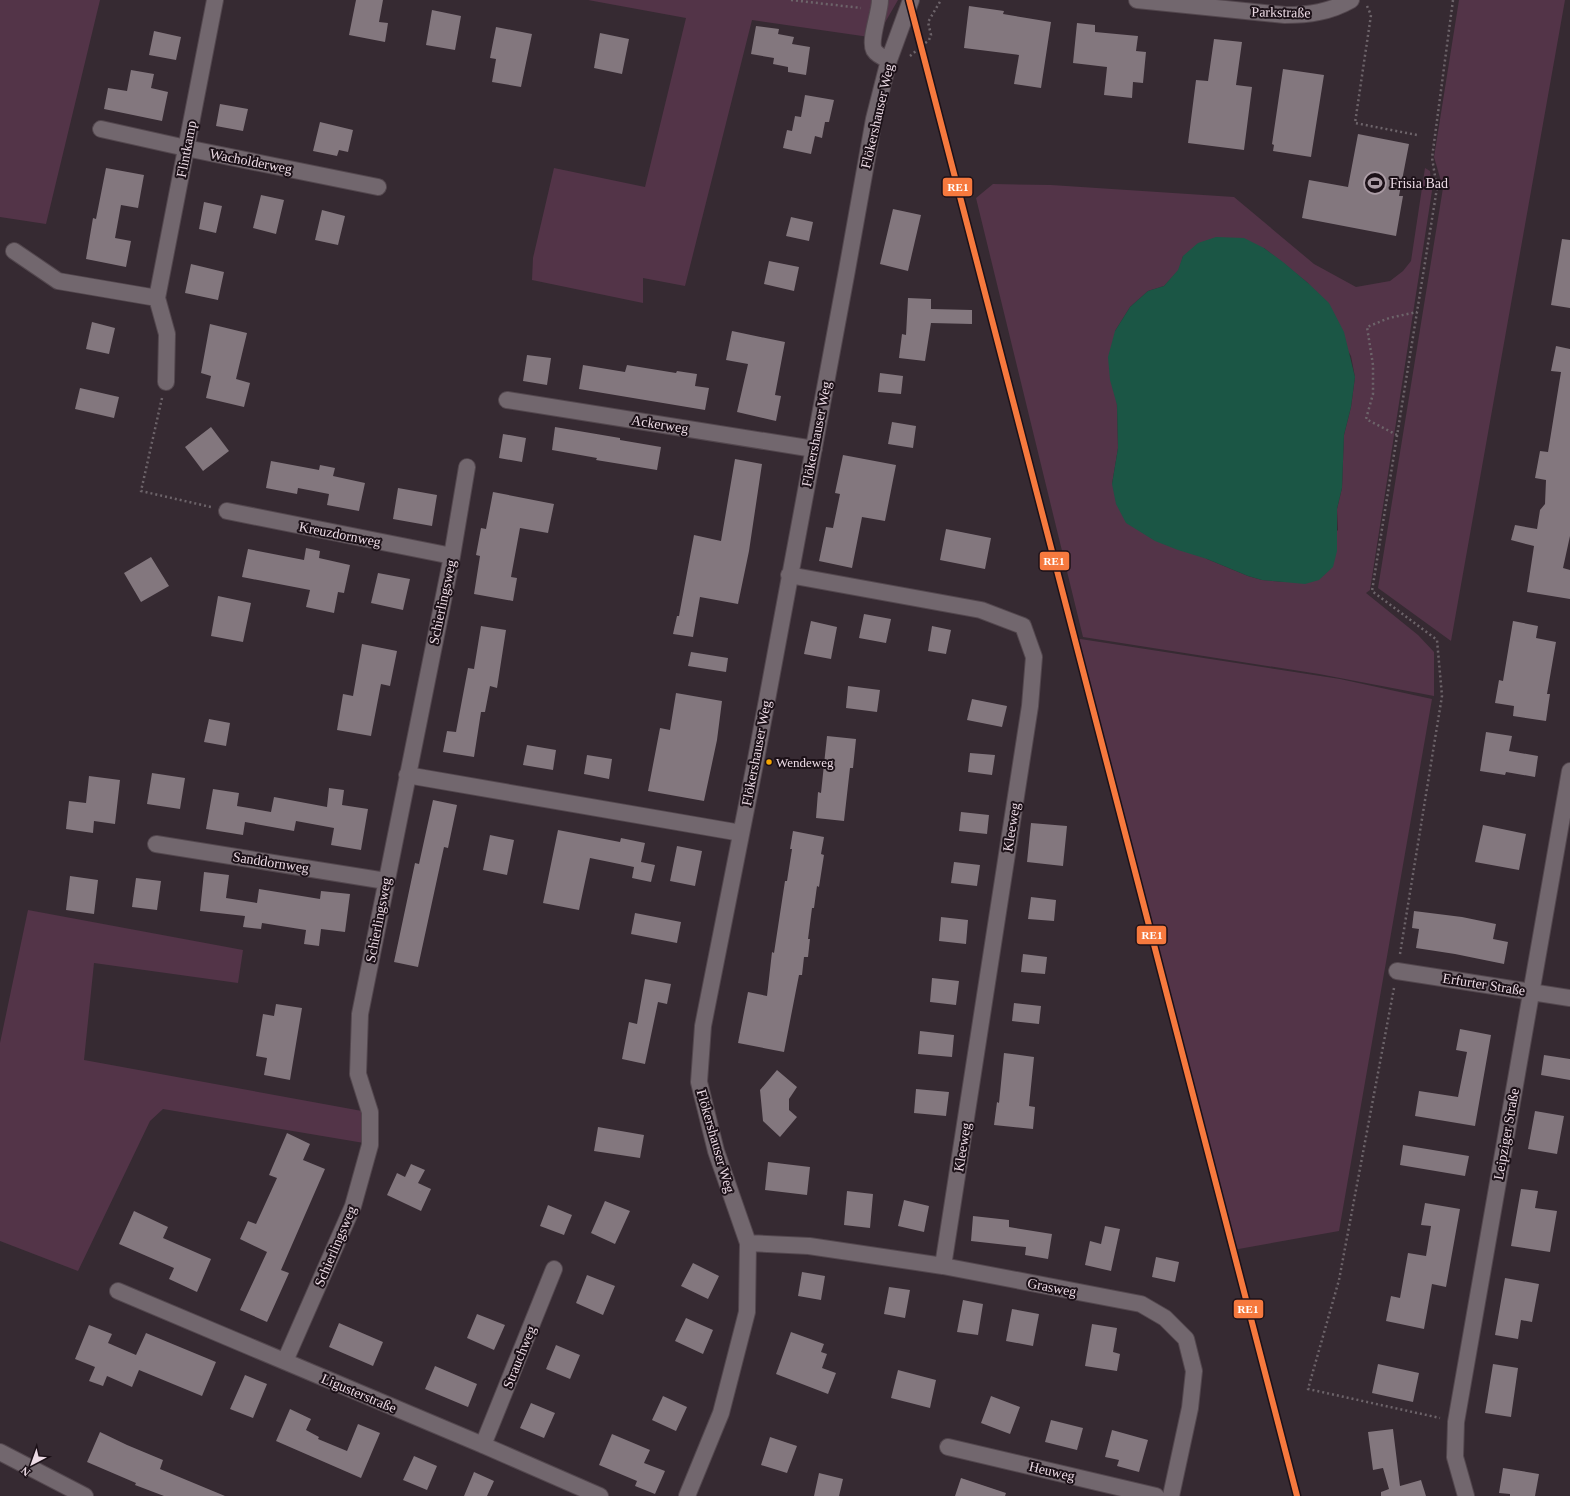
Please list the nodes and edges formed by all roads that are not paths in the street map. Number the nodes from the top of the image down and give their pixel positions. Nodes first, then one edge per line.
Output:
1 (215, 0) edge
2 (1137, 0) edge
3 (1351, 0) edge
4 (910, 2) edge
5 (880, 5) edge
6 (890, 60) junction
7 (101, 129) dead end
8 (186, 148) junction
9 (378, 187) dead end
10 (14, 251) dead end
11 (157, 298) junction
12 (166, 382) road end
13 (507, 400) dead end
14 (814, 449) junction
15 (467, 467) dead end
16 (227, 511) road end
17 (452, 556) junction
18 (789, 575) junction
19 (1570, 771) edge
20 (407, 775) junction
21 (741, 833) junction
22 (156, 844) dead end
23 (386, 881) junction
24 (1397, 971) road end
25 (1531, 992) junction
26 (1570, 998) edge
27 (748, 1244) junction
28 (943, 1266) junction
29 (554, 1269) dead end
30 (118, 1291) dead end
31 (285, 1361) junction
32 (483, 1445) junction
33 (948, 1446) dead end
34 (0, 1452) edge
35 (85, 1496) edge
36 (600, 1496) edge
37 (687, 1496) edge
38 (1156, 1496) edge
39 (1171, 1496) edge
40 (1466, 1496) edge

1 - 8 street, Flintkamp
2 - 3 street, Parkstraße
4 - 6 street, Flökershauser Weg
5 - 6 street
6 - 14 street, Flökershauser Weg
7 - 8 street, Wacholderweg
8 - 9 street, Wacholderweg
8 - 11 street, Flintkamp
10 - 11 street
11 - 12 street, Flintkamp
13 - 14 street, Ackerweg
14 - 18 street, Flökershauser Weg
15 - 17 street, Schierlingsweg
16 - 17 street, Kreuzdornweg
17 - 20 street, Schierlingsweg
18 - 21 street, Flökershauser Weg
18 - 28 street, Kleeweg
19 - 25 street, Leipziger Straße
20 - 21 street
20 - 23 street, Schierlingsweg
21 - 27 street, Flökershauser Weg
22 - 23 street, Sanddornweg
23 - 31 street, Schierlingsweg
24 - 25 street, Erfurter Straße
25 - 26 street, Erfurter Straße
25 - 40 street, Leipziger Straße
27 - 28 street, Grasweg
27 - 37 street, Flökershauser Weg
28 - 39 street, Grasweg
29 - 32 street, Strauchweg
30 - 31 street, Ligusterstraße
31 - 32 street, Ligusterstraße
32 - 36 street, Ligusterstraße
33 - 38 street, Heuweg
34 - 35 street

